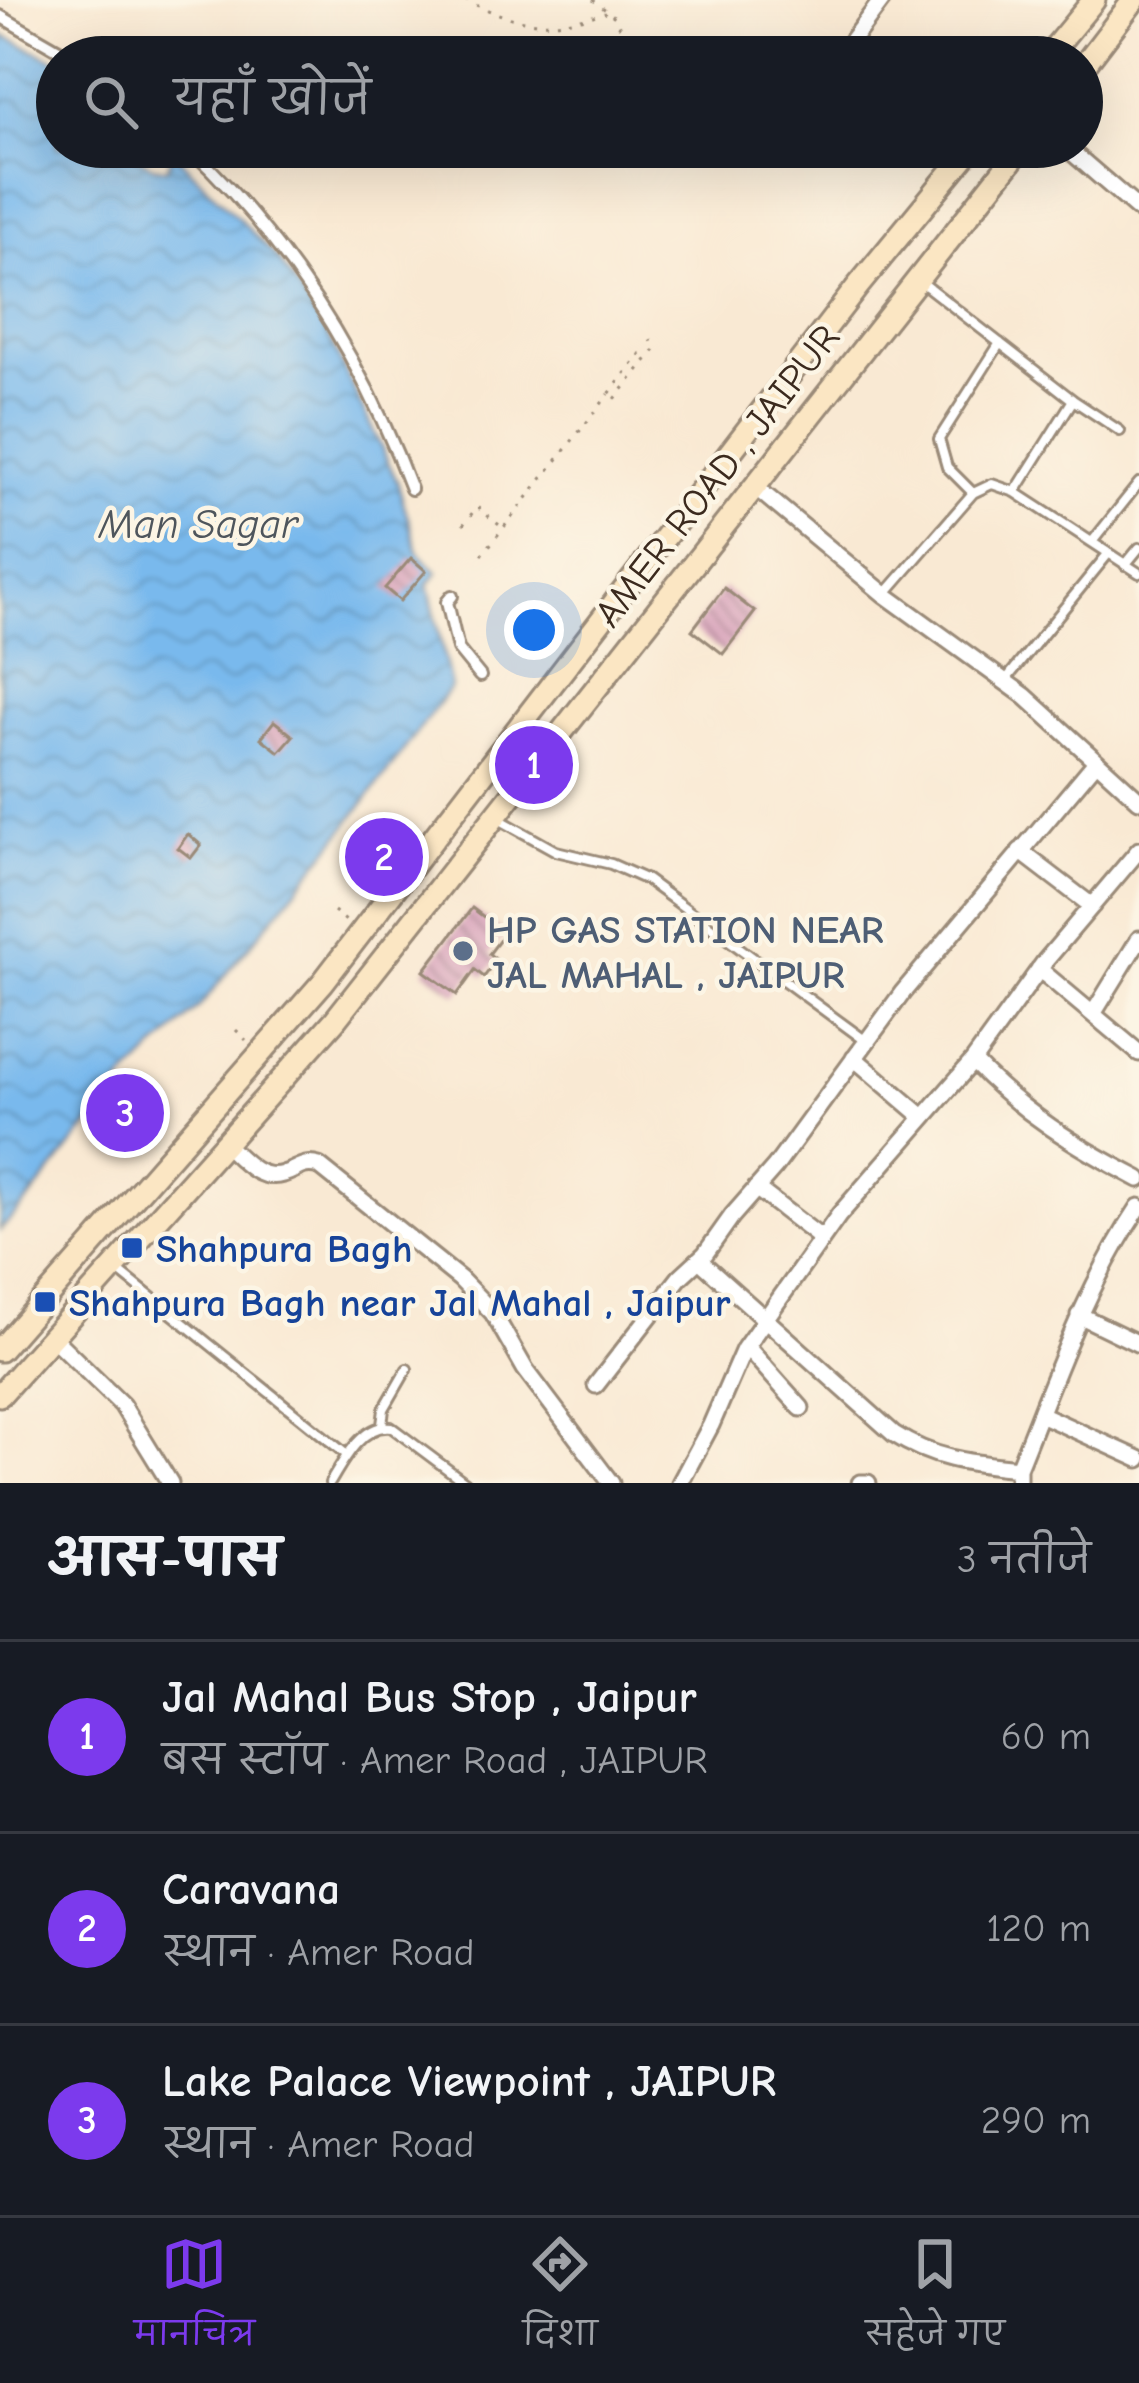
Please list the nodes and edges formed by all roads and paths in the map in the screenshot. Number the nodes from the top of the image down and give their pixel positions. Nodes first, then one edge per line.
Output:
1 (465, 0) edge
2 (593, 0) edge
3 (882, 0) edge
4 (1094, 0) edge
5 (1133, 0) edge
6 (606, 12) junction
7 (0, 16) edge
8 (623, 36) edge
9 (855, 36) edge
10 (1064, 36) edge
11 (36, 37) edge
12 (1103, 40) edge
13 (207, 168) edge
14 (948, 168) edge
15 (1005, 168) edge
16 (1090, 168) edge
17 (1139, 210) edge
18 (877, 262) junction
19 (913, 283) junction
20 (651, 340) dead end
21 (1000, 343) junction
22 (641, 353) dead end
23 (609, 394) junction
24 (1073, 400) junction
25 (1120, 431) dead end
26 (1139, 483) edge
27 (754, 485) junction
28 (411, 489) dead end
29 (1015, 492) junction
30 (973, 493) junction
31 (463, 525) dead end
32 (503, 528) junction
33 (1092, 542) junction
34 (1139, 548) edge
35 (1108, 554) junction
36 (482, 555) dead end
37 (1125, 566) junction
38 (1139, 572) edge
39 (884, 594) junction
40 (452, 596) dead end
41 (480, 676) dead end
42 (1005, 681) junction
43 (1095, 763) junction
44 (1139, 800) edge
45 (495, 817) junction
46 (451, 818) junction
47 (478, 839) junction
48 (1139, 850) edge
49 (1020, 851) junction
50 (1092, 906) junction
51 (1139, 938) edge
52 (1039, 970) junction
53 (1093, 1014) junction
54 (867, 1042) junction
55 (1139, 1053) edge
56 (854, 1058) junction
57 (973, 1061) junction
58 (923, 1117) junction
59 (224, 1144) junction
60 (1139, 1179) edge
61 (756, 1188) junction
62 (1139, 1209) edge
63 (822, 1239) junction
64 (699, 1260) junction
65 (115, 1268) junction
66 (1078, 1315) junction
67 (766, 1317) junction
68 (52, 1338) junction
69 (1139, 1344) edge
70 (746, 1346) junction
71 (0, 1350) edge
72 (407, 1369) dead end
73 (596, 1385) dead end
74 (0, 1395) edge
75 (800, 1408) dead end
76 (1040, 1414) junction
77 (382, 1425) junction
78 (347, 1455) junction
79 (1139, 1459) edge
80 (1018, 1475) edge
81 (170, 1483) edge
82 (330, 1483) edge
83 (466, 1483) edge
84 (611, 1483) edge
85 (680, 1483) edge

1 - 6 path
2 - 6 path
3 - 9 street
4 - 10 main road
5 - 12 main road
6 - 8 path
7 - 11 street
13 - 28 street
14 - 18 main road
15 - 19 main road, AMER ROAD , JAIPUR
16 - 17 street
18 - 19 main road
18 - 46 main road
19 - 21 lane
19 - 27 main road, AMER ROAD , JAIPUR
20 - 23 path
21 - 24 lane
21 - 30 lane
22 - 23 path
23 - 32 path
24 - 25 lane
24 - 29 lane
26 - 33 lane
27 - 39 street
27 - 45 main road, AMER ROAD , JAIPUR
29 - 30 lane
29 - 33 lane
30 - 39 lane
31 - 32 path
32 - 36 path
33 - 35 lane
34 - 37 lane
35 - 37 lane
35 - 42 lane
37 - 38 lane
39 - 42 street
40 - 41 street
42 - 43 street
43 - 44 street
43 - 49 street
45 - 47 main road, AMER ROAD , JAIPUR
45 - 54 lane
46 - 47 main road
46 - 71 main road
47 - 59 main road, AMER ROAD , JAIPUR
48 - 50 street
49 - 50 street
49 - 54 street
50 - 52 street
51 - 53 street
52 - 53 street
52 - 57 street
53 - 55 street
54 - 56 street
56 - 58 street
56 - 61 street
57 - 58 street
57 - 60 street
58 - 63 street
59 - 65 main road, AMER ROAD , JAIPUR
59 - 84 street
61 - 63 street
61 - 64 street
62 - 66 street
63 - 67 street
64 - 67 street
64 - 73 street
65 - 68 main road, AMER ROAD , JAIPUR
65 - 78 lane
66 - 69 street
66 - 76 street
67 - 70 street
67 - 80 street
68 - 74 main road, AMER ROAD , JAIPUR
68 - 81 street
70 - 75 street
70 - 85 street
72 - 77 lane
76 - 79 street
76 - 80 street
77 - 78 lane
77 - 83 lane
78 - 82 lane

